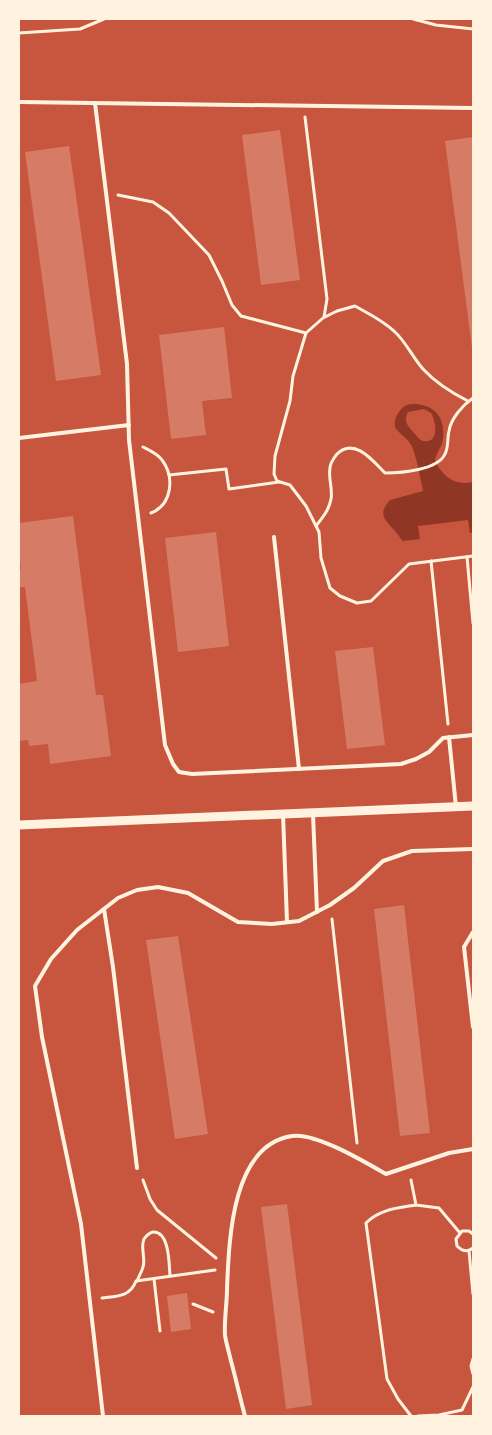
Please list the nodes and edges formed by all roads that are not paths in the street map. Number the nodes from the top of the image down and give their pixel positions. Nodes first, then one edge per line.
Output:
1 (19, 102) edge
2 (94, 103) junction
3 (473, 108) edge
4 (129, 426) junction
5 (19, 438) edge
6 (274, 537) dead end
7 (473, 735) edge
8 (449, 738) junction
9 (299, 769) junction
10 (473, 806) edge
11 (456, 807) junction
12 (312, 813) junction
13 (283, 814) junction
14 (19, 825) edge
15 (473, 849) edge
16 (104, 909) junction
17 (317, 912) junction
18 (287, 922) junction
19 (473, 932) edge
20 (473, 1027) edge
21 (473, 1149) edge
22 (138, 1168) road end
23 (104, 1416) edge
24 (245, 1416) edge

1 - 2 lane
2 - 3 lane
2 - 4 lane
4 - 5 lane
4 - 9 lane
6 - 9 lane
7 - 8 lane
8 - 9 lane
8 - 11 lane
10 - 11 street
11 - 12 street
12 - 13 street
12 - 17 lane
13 - 14 street
13 - 18 lane
15 - 17 lane
16 - 18 lane
16 - 22 lane
16 - 23 lane
17 - 18 lane
19 - 20 lane
21 - 24 lane

